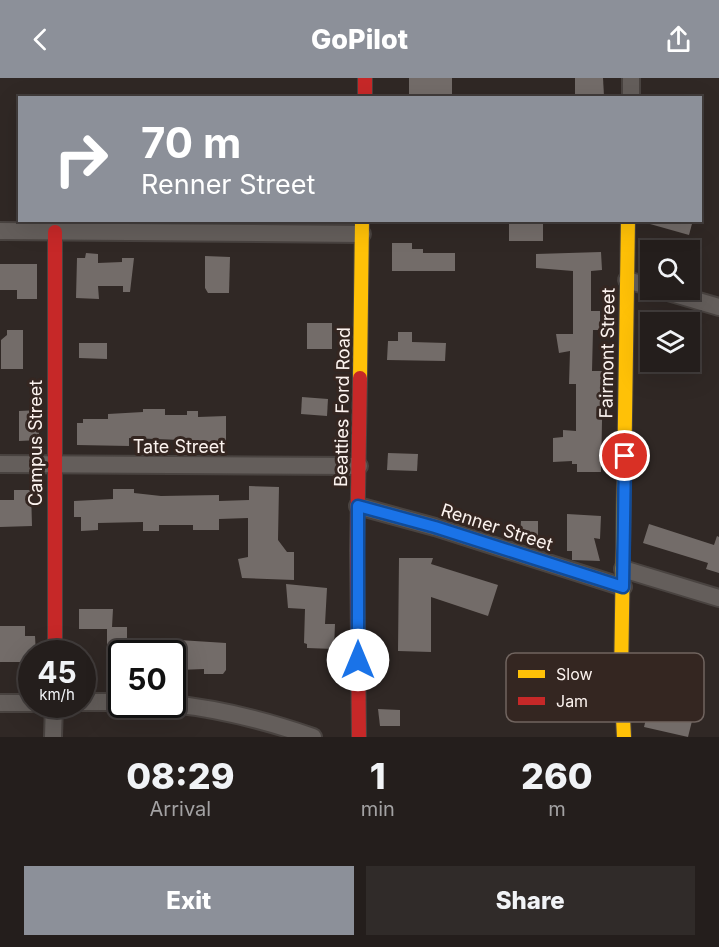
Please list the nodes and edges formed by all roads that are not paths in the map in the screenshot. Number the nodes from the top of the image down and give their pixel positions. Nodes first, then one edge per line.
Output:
1 (365, 78) edge
2 (631, 78) edge
3 (365, 96) edge
4 (631, 96) edge
5 (628, 222) edge
6 (362, 227) edge
7 (0, 231) edge
8 (55, 232) junction
9 (627, 280) junction
10 (640, 284) edge
11 (695, 300) edge
12 (719, 307) edge
13 (0, 464) edge
14 (55, 465) junction
15 (359, 466) junction
16 (358, 506) junction
17 (623, 569) junction
18 (623, 587) junction
19 (719, 598) edge
20 (55, 640) edge
21 (622, 653) edge
22 (0, 703) edge
23 (18, 703) edge
24 (186, 705) edge
25 (54, 718) edge
26 (623, 722) edge
27 (53, 737) edge
28 (313, 737) edge
29 (359, 737) edge
30 (624, 737) edge

1 - 3 street
2 - 4 street
5 - 9 street, Fairmont Street
6 - 8 street
6 - 15 street, Beatties Ford Road
7 - 8 street
8 - 14 street, Campus Street
9 - 10 street
9 - 17 street, Fairmont Street
11 - 12 street
13 - 14 street, Tate Street
14 - 15 street, Tate Street
14 - 20 street, Campus Street
15 - 16 street, Beatties Ford Road
16 - 18 street, Renner Street
16 - 29 street, Beatties Ford Road
17 - 18 street, Fairmont Street
17 - 19 street
18 - 21 street, Fairmont Street
22 - 23 street
24 - 28 street
25 - 27 street
26 - 30 street, Fairmont Street

